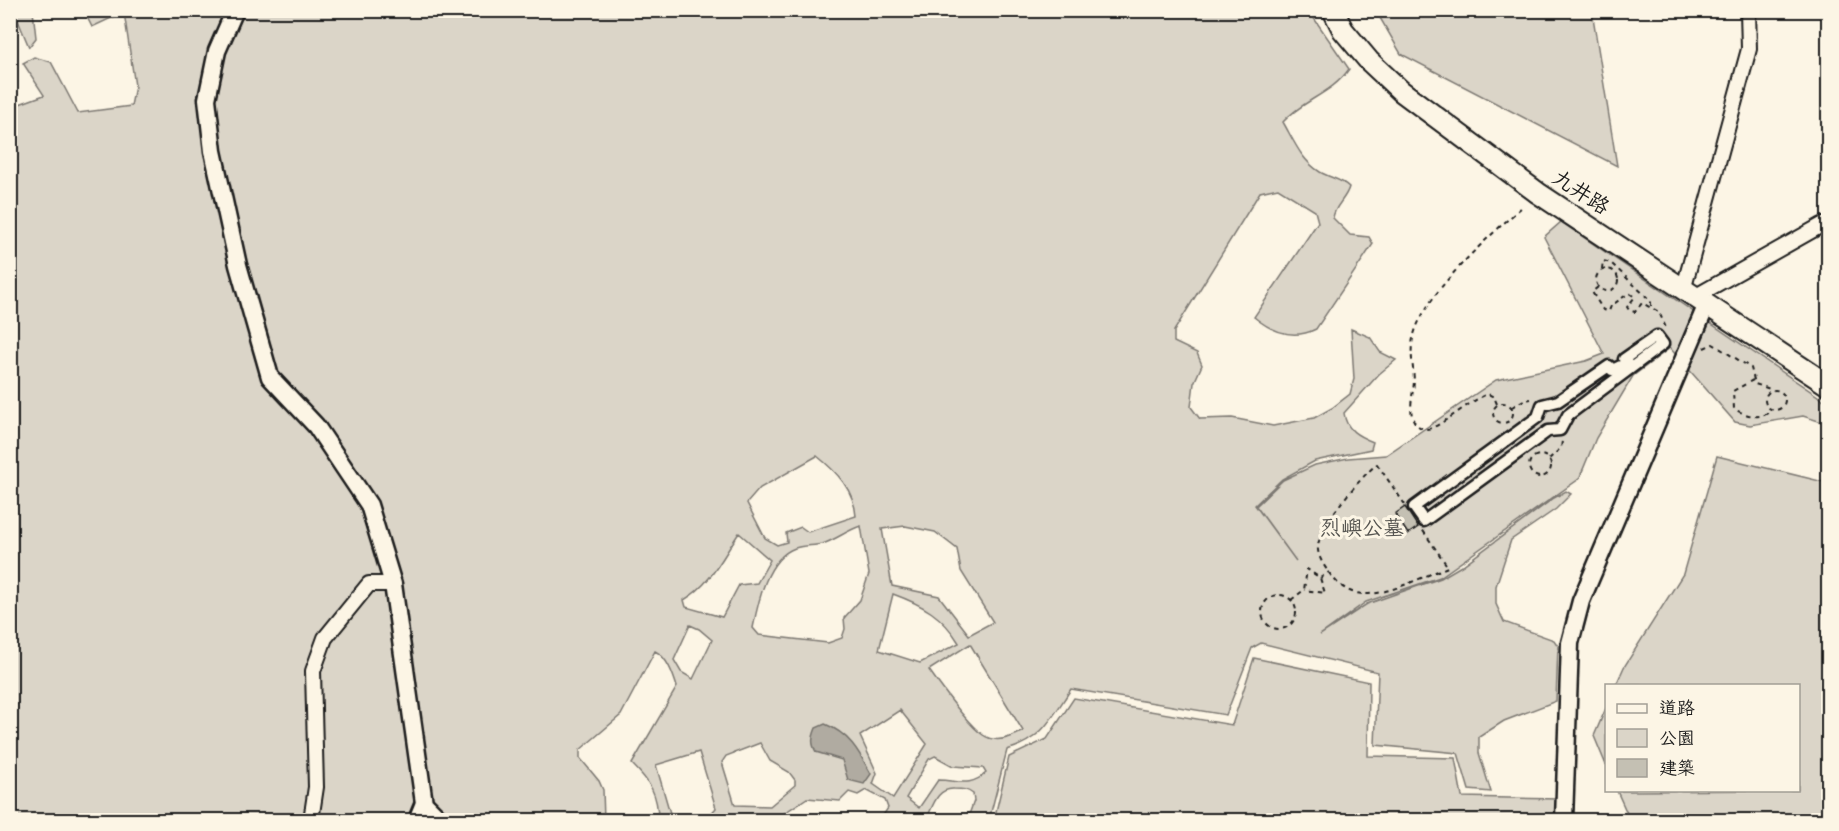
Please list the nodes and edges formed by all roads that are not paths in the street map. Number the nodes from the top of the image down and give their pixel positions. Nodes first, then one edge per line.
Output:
1 (235, 10) edge
2 (1333, 10) edge
3 (1748, 10) edge
4 (1828, 225) edge
5 (1696, 296) junction
6 (1828, 385) edge
7 (1560, 430) joint
8 (393, 584) junction
9 (424, 803) junction
10 (311, 820) edge
11 (417, 820) edge
12 (441, 820) edge
13 (1564, 820) edge

1 - 8 street
2 - 5 main road, 九井路
3 - 5 street
4 - 5 street
5 - 6 main road, 九井路
5 - 13 street
7 - 7 street
8 - 9 street
8 - 10 street
9 - 11 street
9 - 12 street

